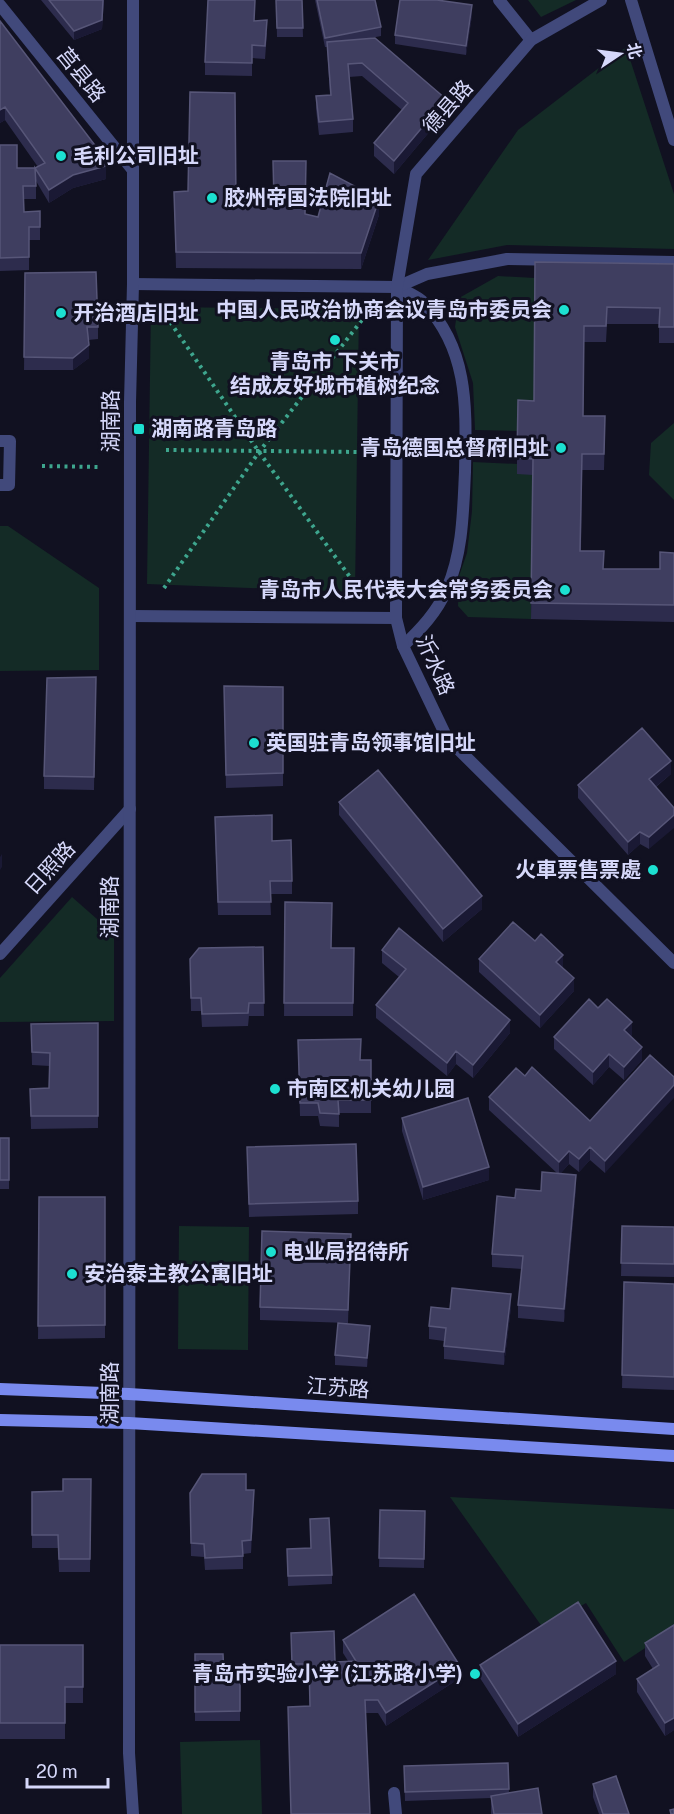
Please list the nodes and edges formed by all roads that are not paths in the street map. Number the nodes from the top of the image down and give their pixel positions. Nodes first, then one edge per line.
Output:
1 (133, 0) edge
2 (500, 0) edge
3 (601, 0) edge
4 (631, 0) edge
5 (0, 5) edge
6 (531, 40) junction
7 (674, 140) edge
8 (132, 169) junction
9 (674, 262) edge
10 (133, 284) junction
11 (397, 286) junction
12 (0, 441) edge
13 (0, 485) edge
14 (131, 616) junction
15 (396, 618) junction
16 (403, 646) junction
17 (130, 808) junction
18 (0, 954) edge
19 (674, 963) edge
20 (0, 1389) edge
21 (129, 1394) junction
22 (0, 1420) edge
23 (129, 1423) junction
24 (674, 1429) edge
25 (674, 1456) edge
26 (394, 1793) dead end
27 (133, 1814) edge
28 (396, 1814) edge

1 - 8 street, 湖南路
2 - 6 street
3 - 6 street, 德县路
4 - 7 street
5 - 8 street, 莒县路
6 - 11 street, 德县路
8 - 10 street, 湖南路
9 - 11 street
10 - 11 street
10 - 14 street, 湖南路
11 - 15 street, 沂水路
11 - 16 street
12 - 13 street
14 - 15 street
14 - 17 street, 湖南路
15 - 16 street, 沂水路
16 - 19 street, 沂水路
17 - 18 street, 日照路
17 - 21 street, 湖南路
20 - 21 main road, 江苏路
21 - 23 street, 湖南路
21 - 24 main road, 江苏路
22 - 23 main road
23 - 25 main road
23 - 27 street, 湖南路
26 - 28 street

